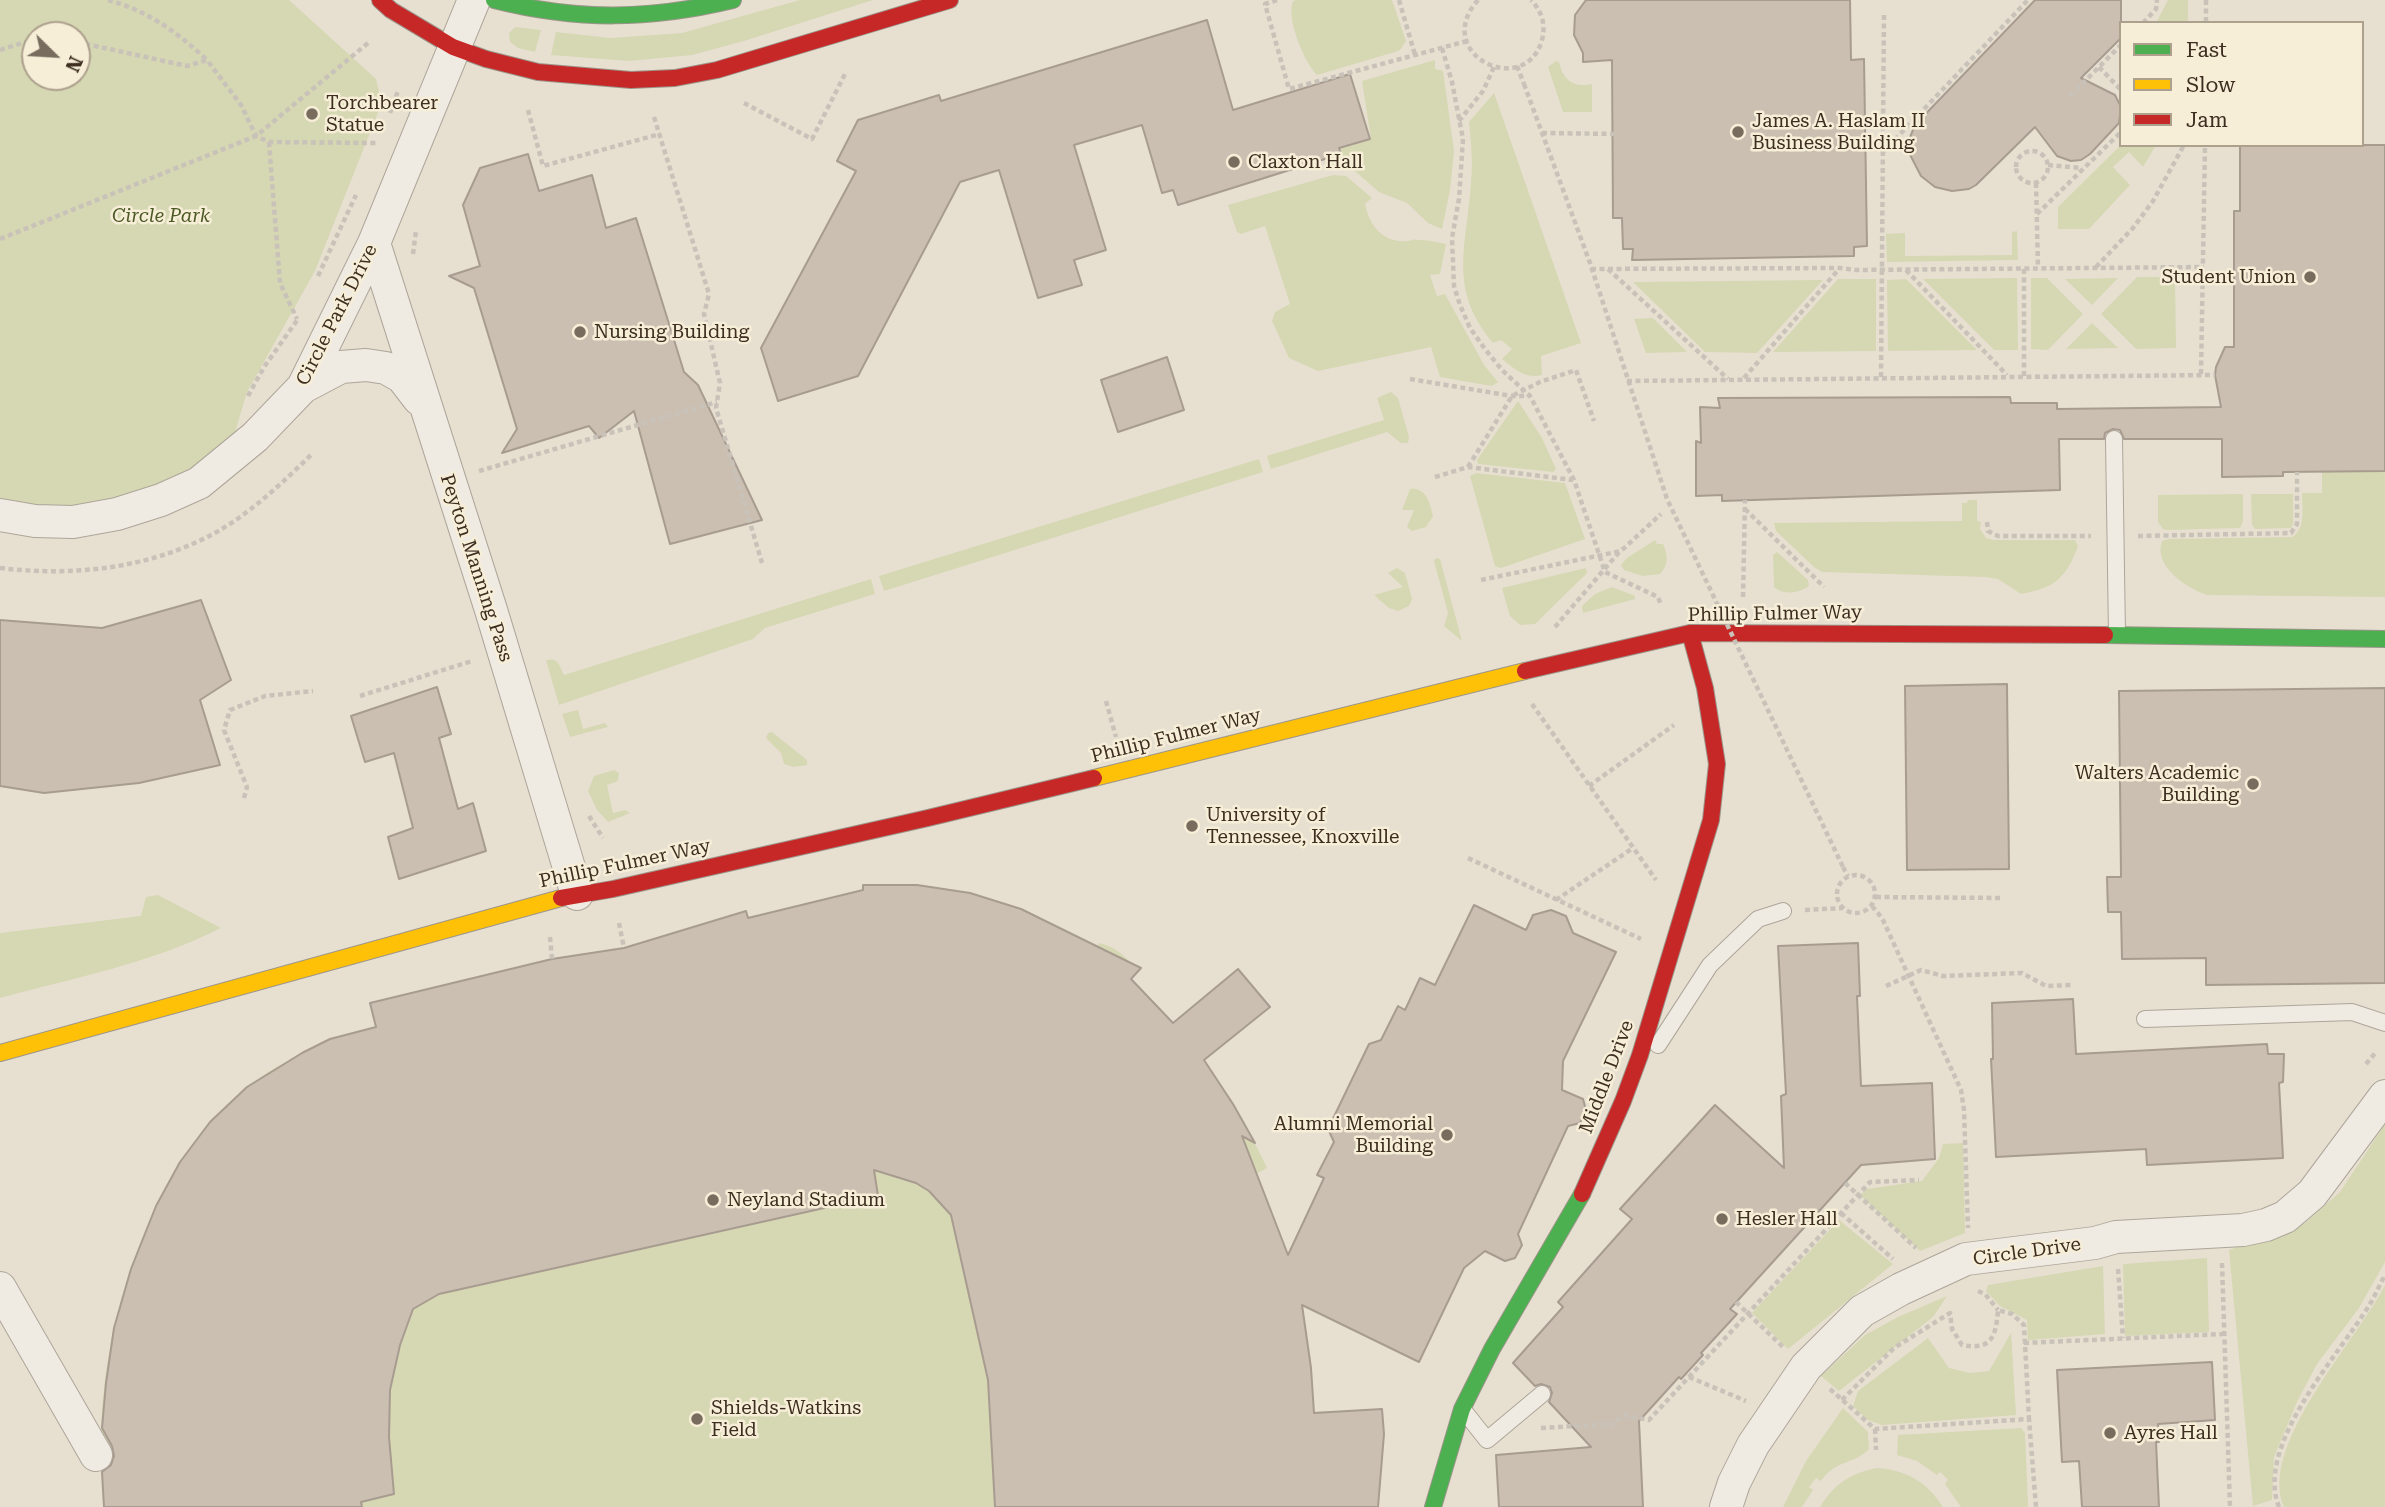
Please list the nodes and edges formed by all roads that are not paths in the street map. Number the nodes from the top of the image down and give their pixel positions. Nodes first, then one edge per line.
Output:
1 (380, 0) edge
2 (474, 0) edge
3 (494, 0) edge
4 (733, 0) edge
5 (950, 0) edge
6 (901, 7) edge
7 (453, 47) junction
8 (374, 243) junction
9 (303, 387) junction
10 (425, 407) junction
11 (2114, 439) dead end
12 (0, 515) edge
13 (1690, 633) junction
14 (2117, 635) junction
15 (2385, 639) edge
16 (577, 894) junction
17 (1783, 911) road end
18 (2145, 1019) dead end
19 (2385, 1023) edge
20 (0, 1053) edge
21 (2385, 1096) edge
22 (1623, 1101) junction
23 (0, 1288) edge
24 (1542, 1394) dead end
25 (1462, 1409) junction
26 (96, 1455) dead end
27 (1433, 1507) edge
28 (1726, 1507) edge

1 - 7 street
2 - 7 street, Circle Park Drive
3 - 4 street
5 - 6 street
6 - 7 street
7 - 8 street, Circle Park Drive
8 - 9 street, Circle Park Drive
8 - 10 street, Peyton Manning Pass
9 - 10 street
9 - 12 street, Circle Park Drive
10 - 16 street, Peyton Manning Pass
11 - 14 lane
13 - 14 street, Phillip Fulmer Way
13 - 16 street, Phillip Fulmer Way
13 - 22 street, Middle Drive
14 - 15 street, Phillip Fulmer Way
16 - 20 street, Phillip Fulmer Way
17 - 22 lane
18 - 19 lane
21 - 28 street, Circle Drive
22 - 25 street, Middle Drive
23 - 26 street
24 - 25 lane
25 - 27 street, Middle Drive

